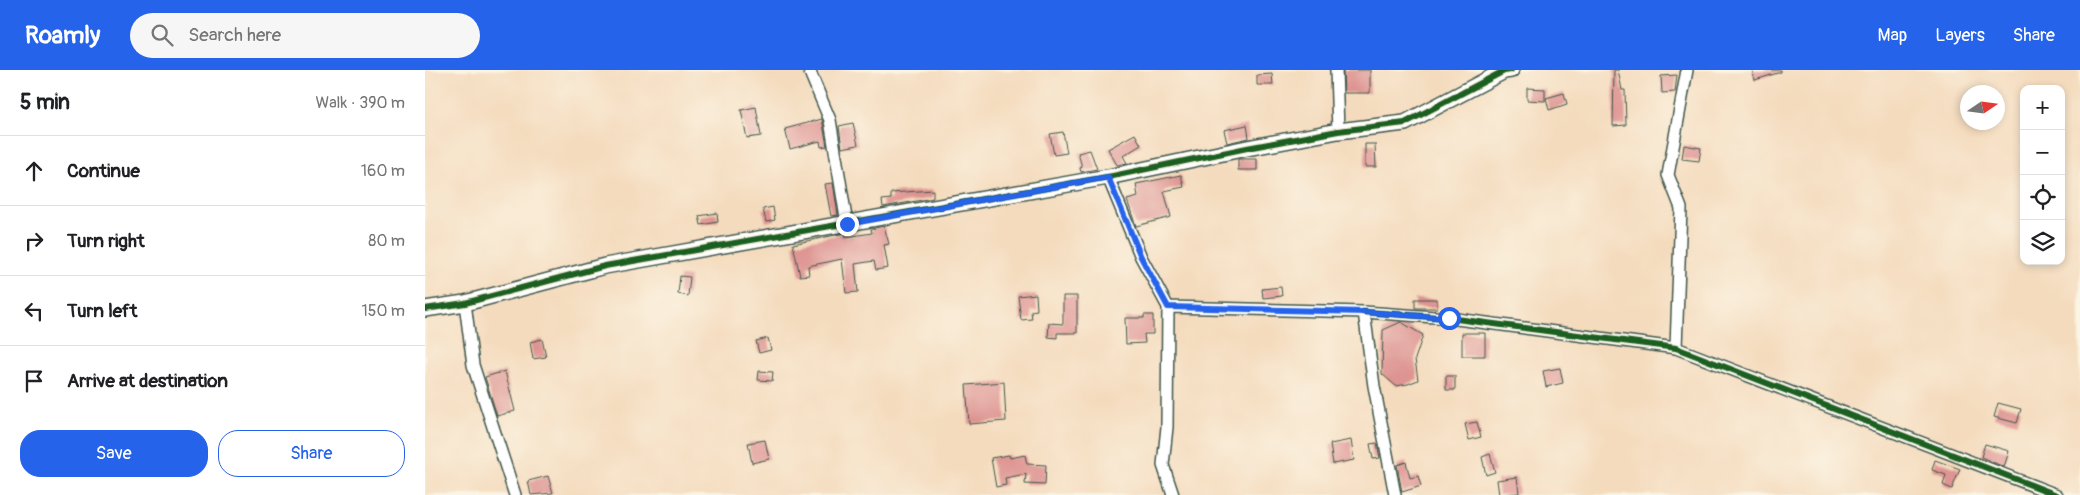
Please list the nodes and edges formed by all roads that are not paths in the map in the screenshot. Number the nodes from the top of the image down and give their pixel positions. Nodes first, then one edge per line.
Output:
1 (809, 70) edge
2 (1336, 70) edge
3 (1511, 70) edge
4 (1687, 70) edge
5 (1338, 132) junction
6 (1108, 177) junction
7 (847, 224) junction
8 (465, 302) junction
9 (1168, 307) junction
10 (425, 310) edge
11 (1364, 312) junction
12 (1676, 348) junction
13 (515, 495) edge
14 (1173, 495) edge
15 (1395, 495) edge
16 (2057, 495) edge

1 - 7 street
2 - 5 street
3 - 5 street
4 - 12 street
5 - 6 street
6 - 7 street
6 - 9 street
7 - 8 street
8 - 10 street
8 - 13 street
9 - 11 street
9 - 14 street
11 - 12 street
11 - 15 street
12 - 16 street

